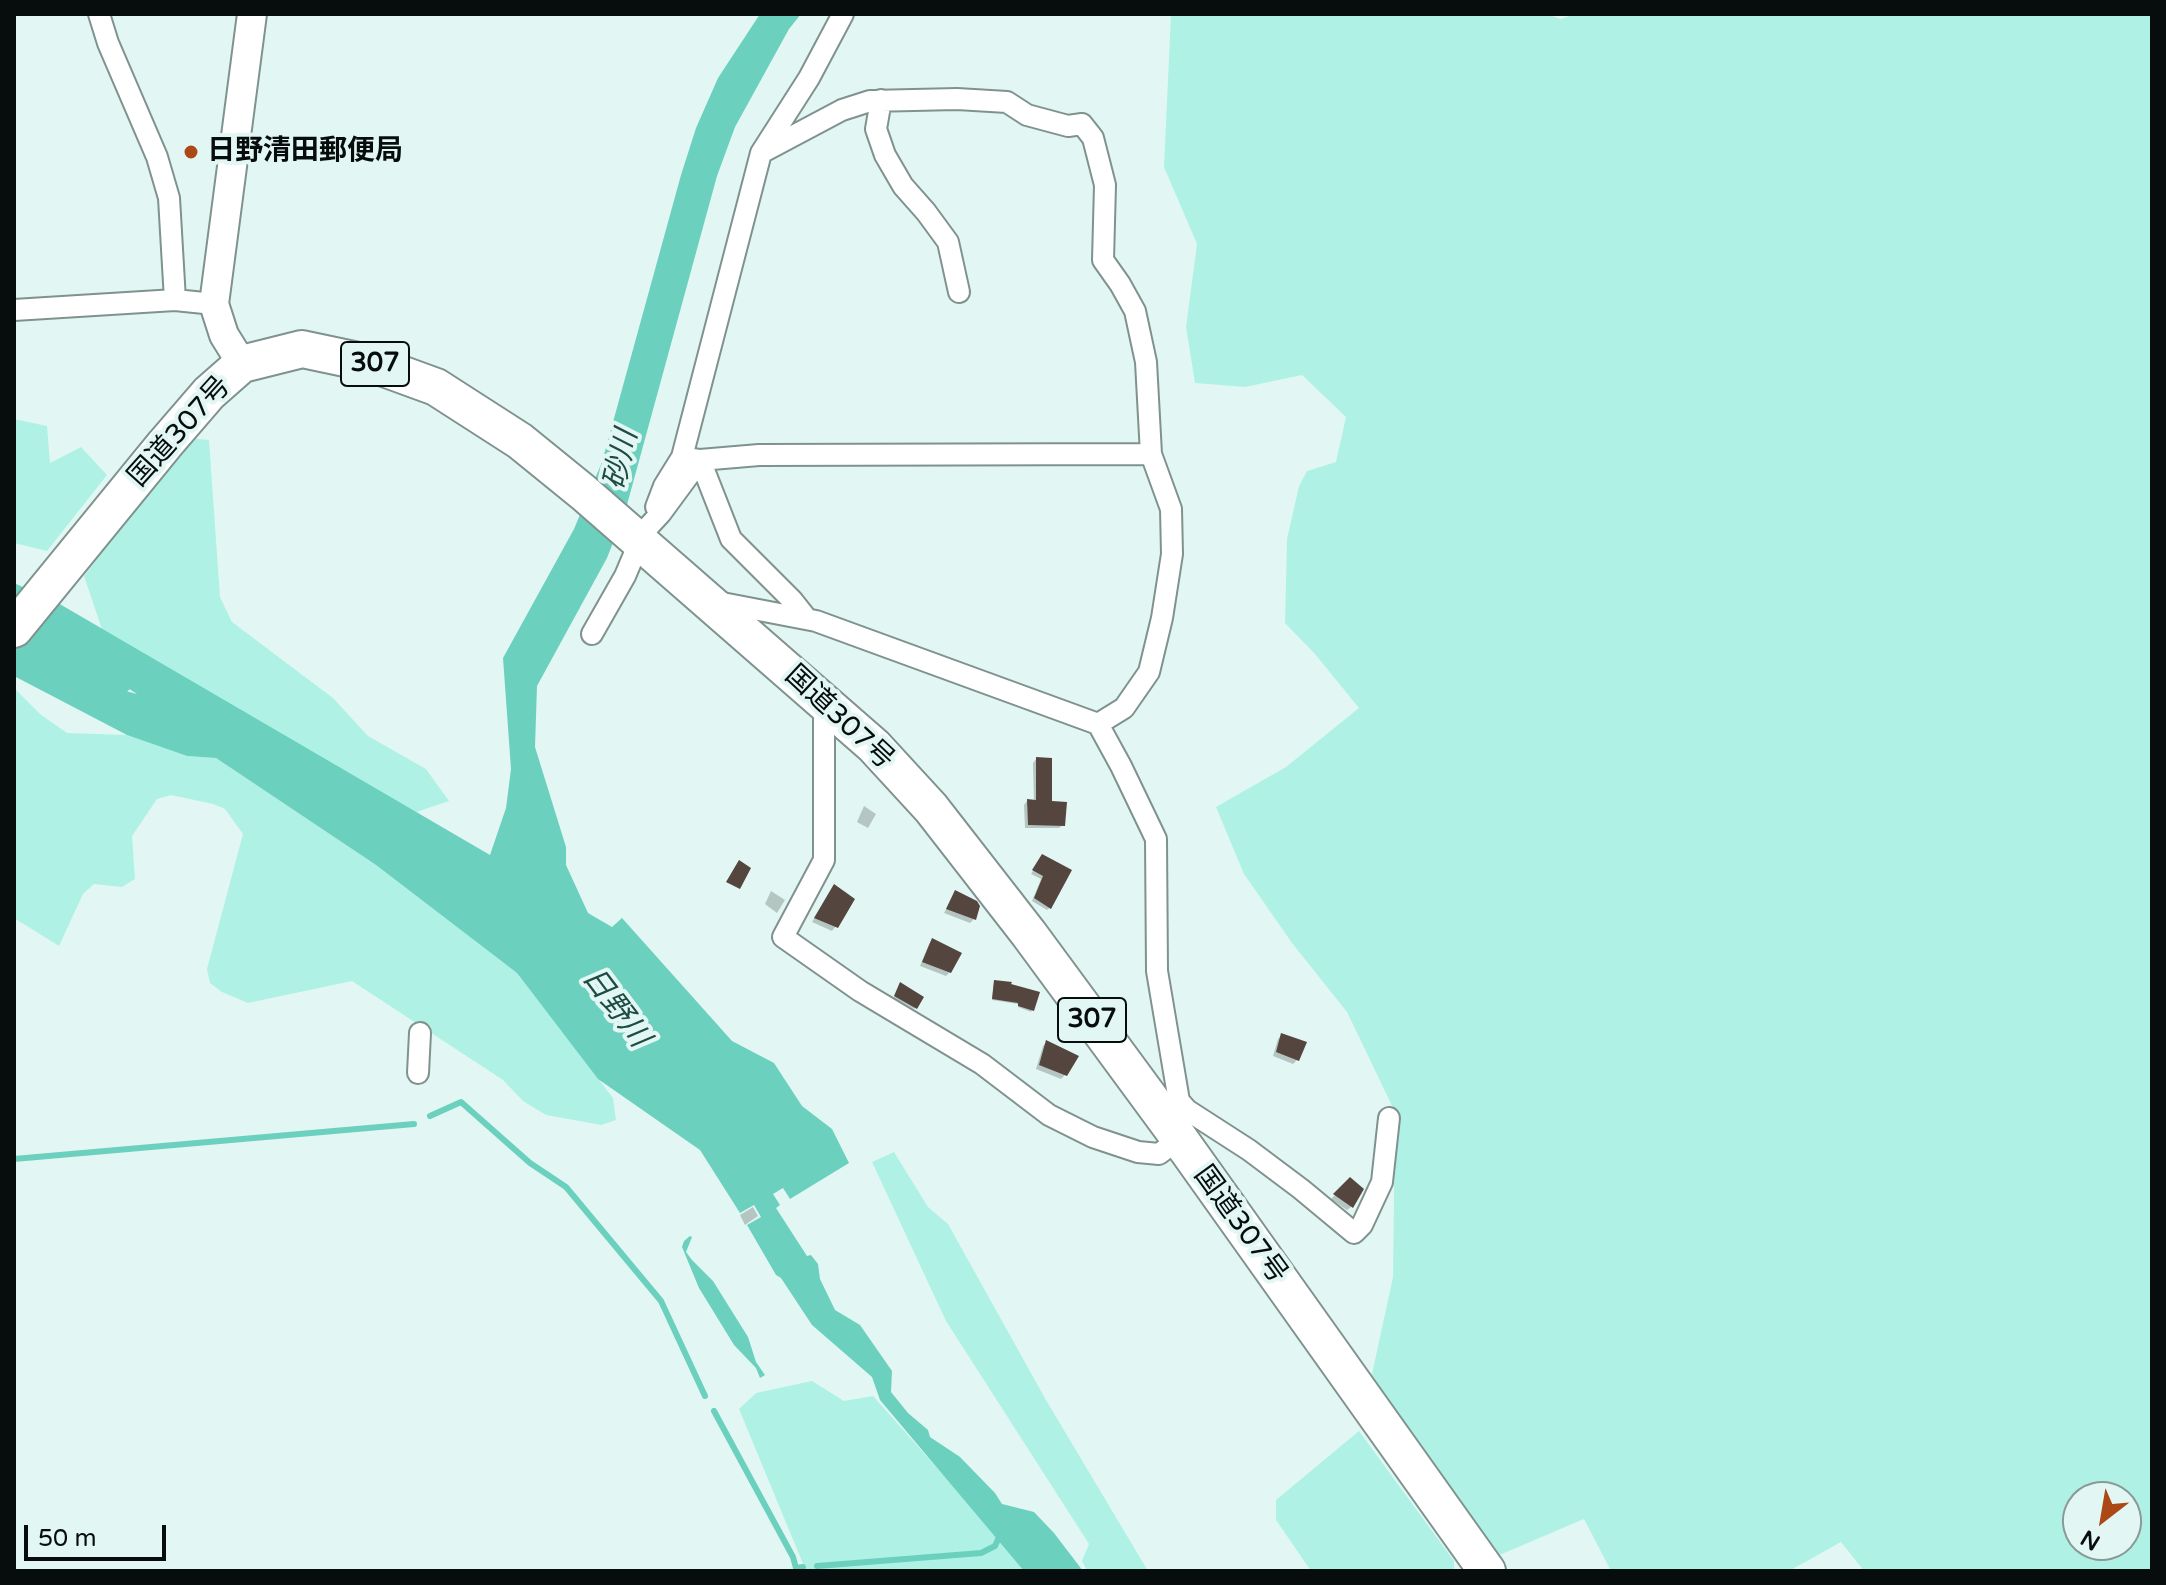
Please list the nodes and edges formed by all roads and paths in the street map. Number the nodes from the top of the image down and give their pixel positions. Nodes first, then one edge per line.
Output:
1 (99, 14) edge
2 (252, 14) edge
3 (843, 14) edge
4 (881, 100) junction
5 (761, 153) junction
6 (959, 292) dead end
7 (175, 300) junction
8 (214, 304) junction
9 (14, 310) edge
10 (242, 364) junction
11 (1151, 454) junction
12 (691, 458) junction
13 (638, 533) junction
14 (707, 600) junction
15 (807, 619) junction
16 (14, 629) edge
17 (592, 634) dead end
18 (824, 702) junction
19 (1098, 724) junction
20 (420, 1033) dead end
21 (418, 1073) dead end
22 (1389, 1118) dead end
23 (1174, 1119) junction
24 (1487, 1571) edge

1 - 7 street
2 - 8 main road
3 - 5 street
4 - 5 street
4 - 6 street
4 - 11 street
5 - 12 street
7 - 8 street
7 - 9 street
8 - 10 main road
10 - 13 highway, 国道307号 / 307
10 - 16 highway, 国道307号 / 307
11 - 12 street
11 - 19 street
12 - 13 street
12 - 15 street
13 - 14 highway, 国道307号 / 307
13 - 17 street
14 - 15 street
14 - 18 highway, 国道307号 / 307
15 - 19 street
18 - 23 highway, 国道307号 / 307
18 - 23 street
19 - 23 street
20 - 21 street
22 - 23 street
23 - 24 highway, 国道307号 / 307

